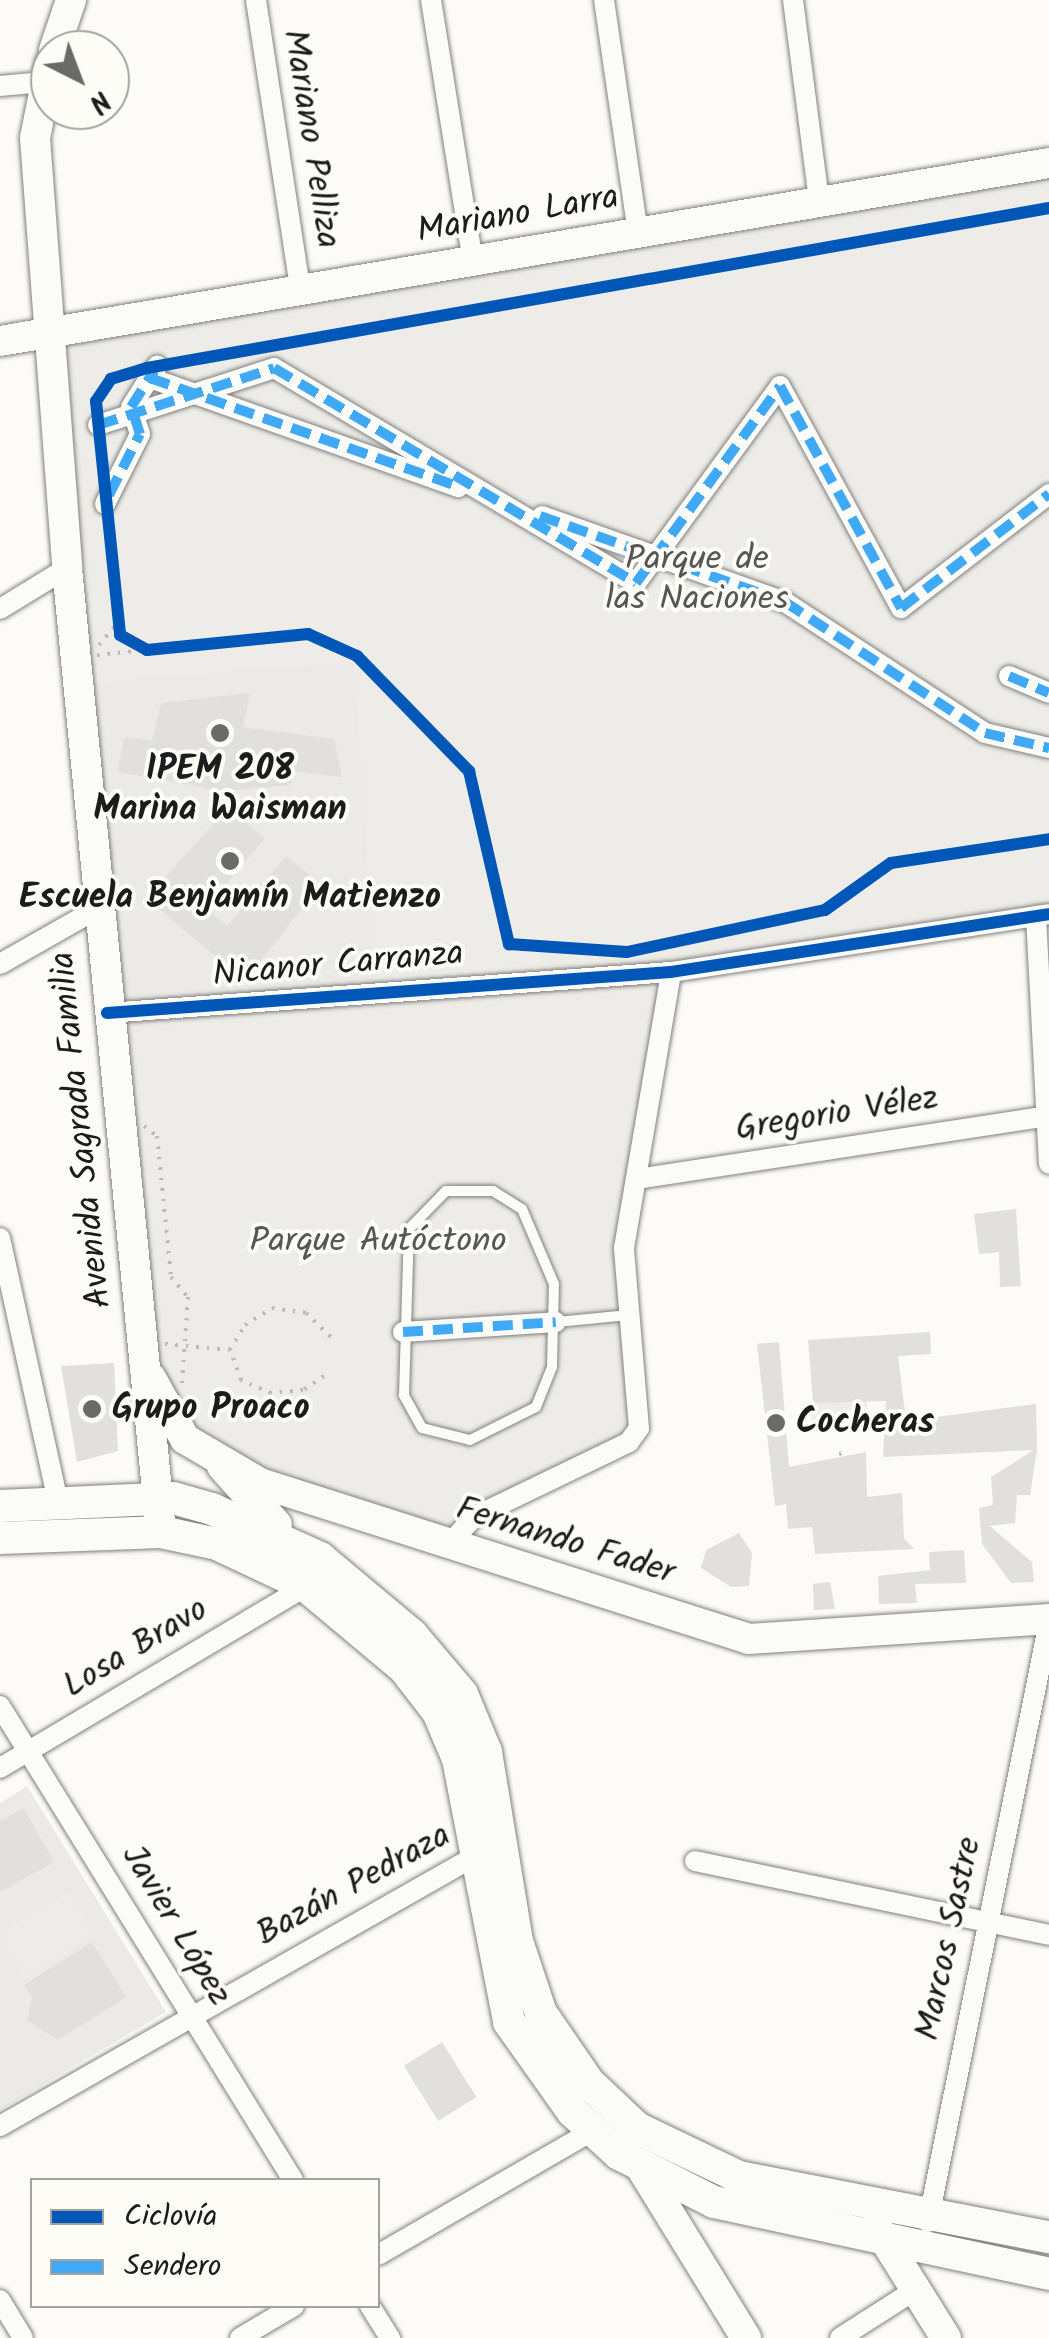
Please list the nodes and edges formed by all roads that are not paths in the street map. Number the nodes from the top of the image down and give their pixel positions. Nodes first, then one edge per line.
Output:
1 (71, 0) edge
2 (256, 0) edge
3 (431, 0) edge
4 (604, 0) edge
5 (793, 0) edge
6 (61, 30) edge
7 (30, 78) edge
8 (0, 86) edge
9 (36, 130) edge
10 (1049, 163) edge
11 (819, 201) junction
12 (638, 232) junction
13 (473, 261) junction
14 (300, 289) junction
15 (50, 332) junction
16 (0, 341) edge
17 (198, 396) junction
18 (134, 418) junction
19 (98, 425) dead end
20 (1049, 494) edge
21 (501, 502) junction
22 (105, 504) dead end
23 (655, 556) junction
24 (67, 568) junction
25 (0, 609) edge
26 (1009, 676) dead end
27 (1049, 692) edge
28 (1049, 748) edge
29 (96, 909) junction
30 (1043, 915) edge
31 (0, 964) edge
32 (671, 972) junction
33 (107, 1013) junction
34 (1048, 1116) edge
35 (1049, 1164) edge
36 (636, 1179) junction
37 (0, 1238) edge
38 (2, 1261) edge
39 (630, 1315) junction
40 (556, 1322) junction
41 (402, 1332) junction
42 (156, 1342) junction
43 (232, 1478) junction
44 (163, 1498) junction
45 (58, 1502) junction
46 (0, 1506) edge
47 (161, 1532) junction
48 (0, 1538) edge
49 (294, 1542) junction
50 (449, 1544) junction
51 (306, 1586) junction
52 (1049, 1620) edge
53 (0, 1706) edge
54 (28, 1751) junction
55 (0, 1768) edge
56 (479, 1854) junction
57 (696, 1861) dead end
58 (988, 1923) junction
59 (1049, 1935) edge
60 (191, 2016) junction
61 (0, 2126) edge
62 (592, 2131) junction
63 (643, 2171) junction
64 (292, 2178) edge
65 (862, 2202) junction
66 (926, 2213) junction
67 (1049, 2237) edge
68 (888, 2244) junction
69 (380, 2254) edge
70 (957, 2256) junction
71 (1049, 2274) edge
72 (915, 2290) junction
73 (0, 2300) edge
74 (291, 2308) edge
75 (371, 2308) edge
76 (23, 2338) edge
77 (240, 2338) edge
78 (390, 2338) edge
79 (746, 2338) edge
80 (840, 2338) edge
81 (946, 2338) edge

1 - 6 main road
2 - 14 street, Mariano Pelliza
3 - 13 street
4 - 12 street
5 - 11 street
7 - 8 street
9 - 15 main road, Avenida Sagrada Familia
10 - 11 main road, Mariano Larra
11 - 12 main road, Mariano Larra
12 - 13 main road, Mariano Larra
13 - 14 main road, Mariano Larra
14 - 15 main road, Mariano Larra
15 - 16 main road, Mariano Larra
15 - 24 main road, Avenida Sagrada Familia
17 - 18 street
17 - 18 street
17 - 21 street
17 - 21 street
18 - 19 street
18 - 22 street
20 - 23 street
21 - 23 street
21 - 23 street
23 - 28 street
24 - 25 street
24 - 29 main road, Avenida Sagrada Familia
26 - 27 street
29 - 31 street
29 - 33 main road, Avenida Sagrada Familia
30 - 32 street, Nicanor Carranza
30 - 34 street
32 - 33 street, Nicanor Carranza
32 - 36 street
33 - 42 main road, Avenida Sagrada Familia
34 - 35 street
34 - 36 street, Gregorio Vélez
36 - 39 street
37 - 38 street
38 - 45 street
39 - 40 lane
39 - 50 street
40 - 41 street
40 - 41 lane
40 - 41 lane
42 - 43 main road
42 - 44 main road, Avenida Sagrada Familia
43 - 44 main road
43 - 49 main road
43 - 50 main road, Fernando Fader
44 - 45 main road
44 - 47 main road, Avenida Sagrada Familia
44 - 49 main road
45 - 46 main road
47 - 48 main road
47 - 51 main road
49 - 65 main road
50 - 52 main road, Fernando Fader
51 - 54 street, Losa Bravo
51 - 56 main road
52 - 58 street, Marcos Sastre
53 - 54 street, Javier López
54 - 55 street, Losa Bravo
54 - 60 street, Javier López
56 - 60 street, Bazán Pedraza
56 - 62 main road
57 - 58 street
58 - 59 street
58 - 66 street, Marcos Sastre
60 - 61 street, Bazán Pedraza
60 - 64 street, Javier López
62 - 63 main road
62 - 69 street
63 - 68 main road
63 - 79 main road
65 - 66 main road
65 - 68 main road
66 - 67 main road
66 - 70 street
68 - 70 main road
68 - 72 main road
70 - 71 main road
72 - 80 street
72 - 81 main road
73 - 76 street
74 - 77 street
75 - 78 street

